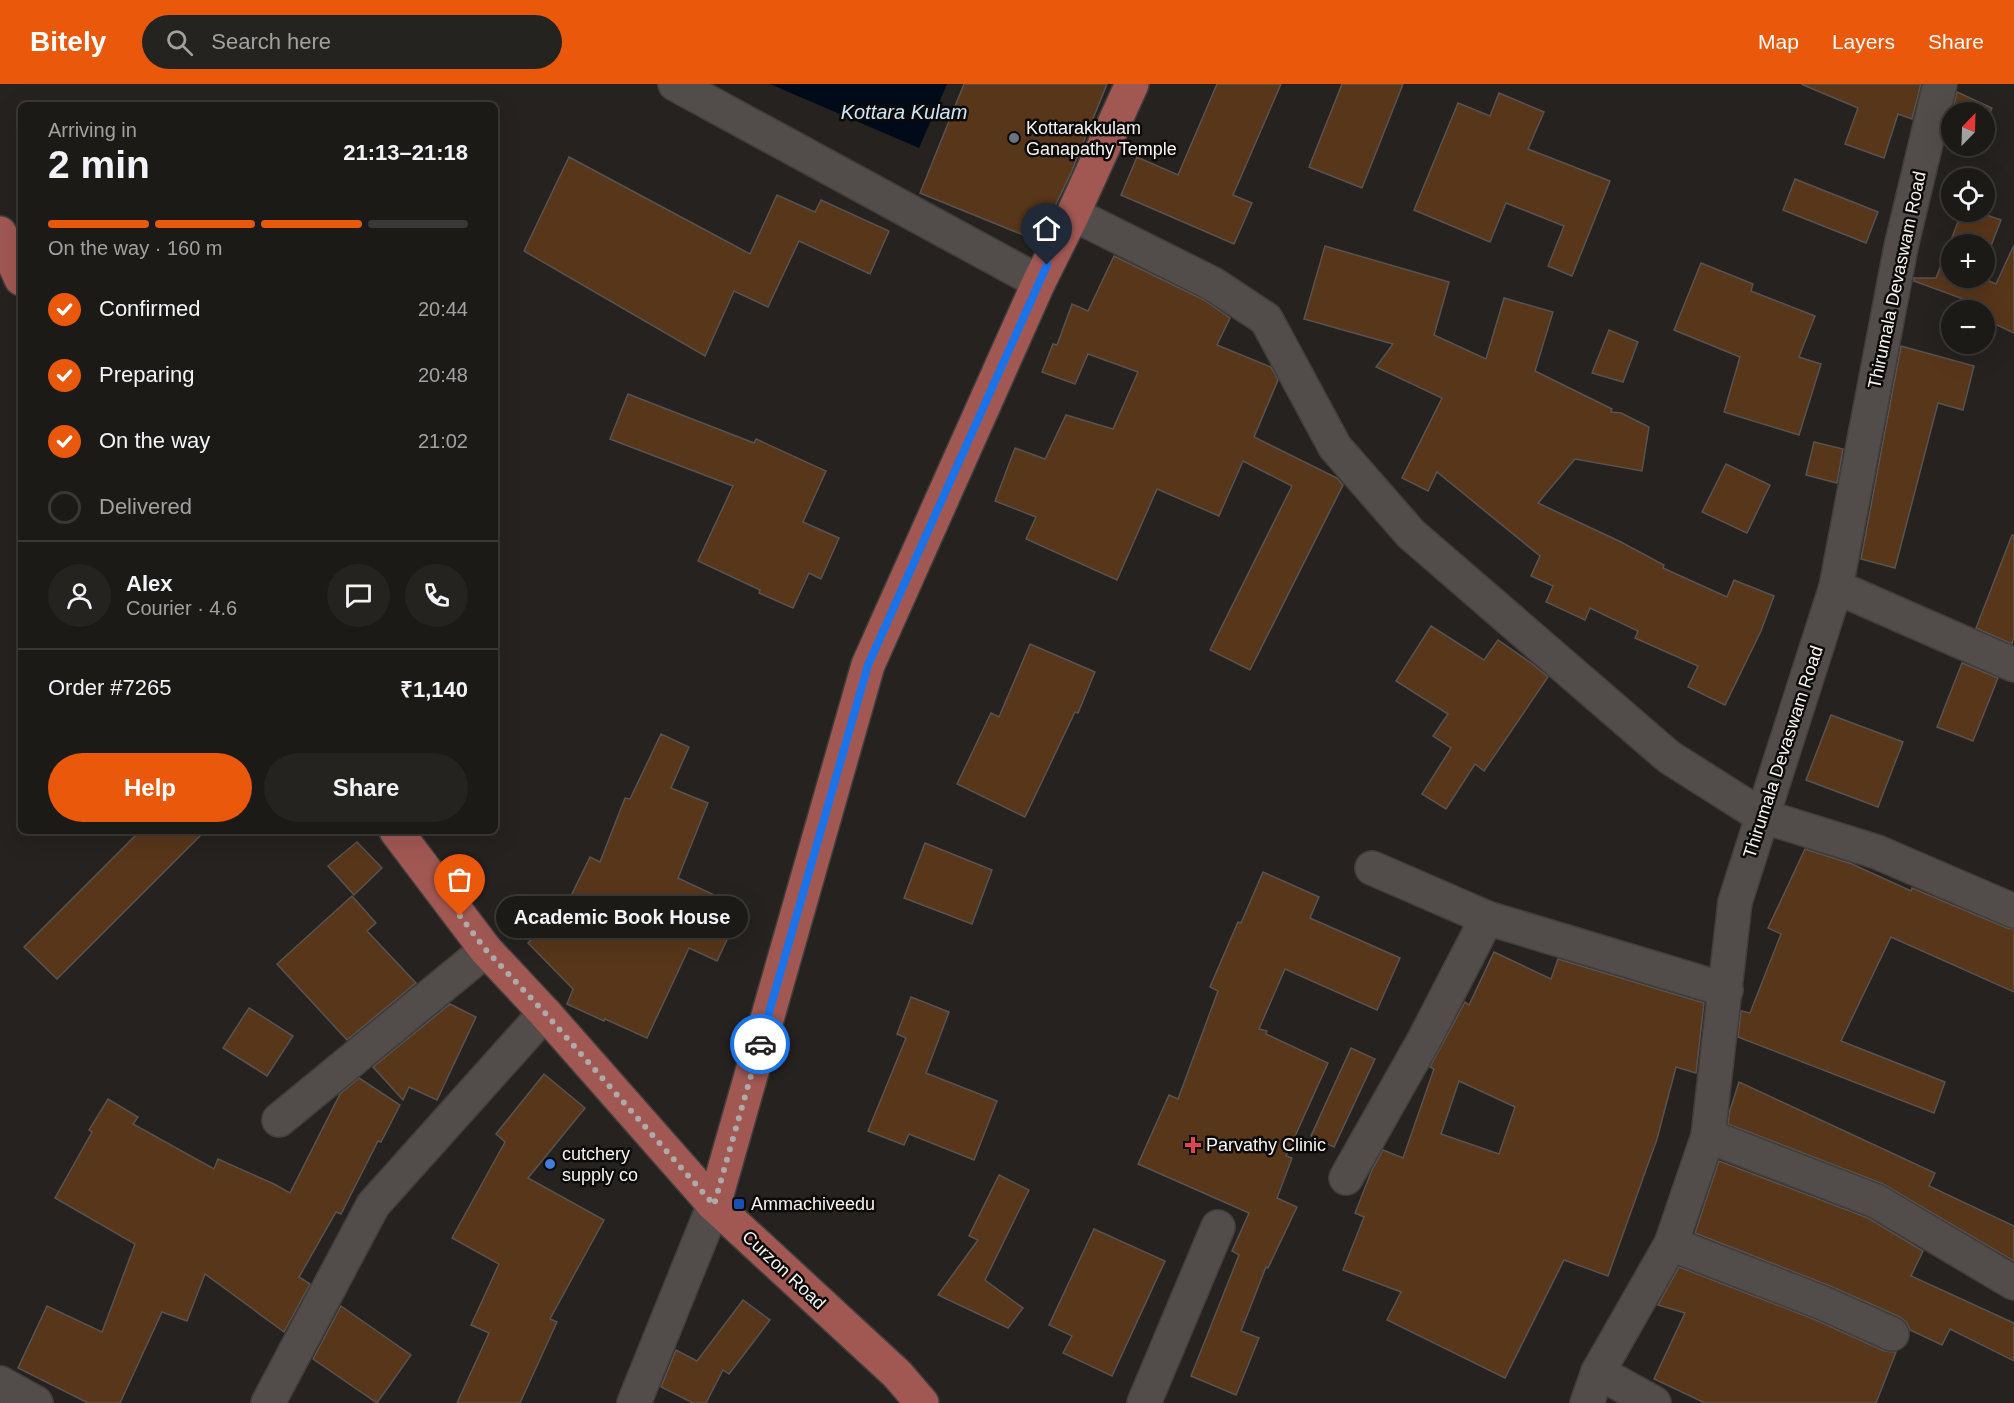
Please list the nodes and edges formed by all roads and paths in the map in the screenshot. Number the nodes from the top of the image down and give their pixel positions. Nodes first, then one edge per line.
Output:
1 (675, 84) edge
2 (1132, 84) edge
3 (1940, 84) edge
4 (1073, 214) junction
5 (0, 233) edge
6 (18, 272) edge
7 (1039, 282) junction
8 (1836, 587) junction
9 (2014, 665) edge
10 (1762, 816) junction
11 (398, 834) edge
12 (1372, 868) dead end
13 (2014, 911) edge
14 (1487, 918) junction
15 (486, 950) junction
16 (1726, 990) junction
17 (545, 1013) junction
18 (279, 1120) dead end
19 (1708, 1136) junction
20 (1346, 1178) dead end
21 (714, 1205) junction
22 (1218, 1227) dead end
23 (1671, 1245) junction
24 (2014, 1282) edge
25 (1892, 1334) dead end
26 (1598, 1372) junction
27 (0, 1383) edge
28 (36, 1403) edge
29 (268, 1403) edge
30 (634, 1403) edge
31 (922, 1403) edge
32 (1144, 1403) edge
33 (1587, 1403) edge
34 (1654, 1403) edge

1 - 7 street
2 - 4 main road
3 - 8 street, Thirumala Devaswam Road
4 - 7 main road
4 - 10 street
5 - 6 main road
7 - 21 main road
8 - 9 street
8 - 10 street, Thirumala Devaswam Road
10 - 13 street
10 - 16 street, Thirumala Devaswam Road
11 - 15 main road, Curzon Road
12 - 14 street
14 - 16 street
14 - 20 street
15 - 17 main road, Curzon Road
15 - 18 street
16 - 19 street, Thirumala Devaswam Road
17 - 21 main road, Curzon Road
17 - 29 street
19 - 23 street, Thirumala Devaswam Road
19 - 24 street
21 - 30 street
21 - 31 main road, Curzon Road
22 - 32 street
23 - 25 street
23 - 26 street, Thirumala Devaswam Road
26 - 33 street, Thirumala Devaswam Road
26 - 34 street
27 - 28 street

